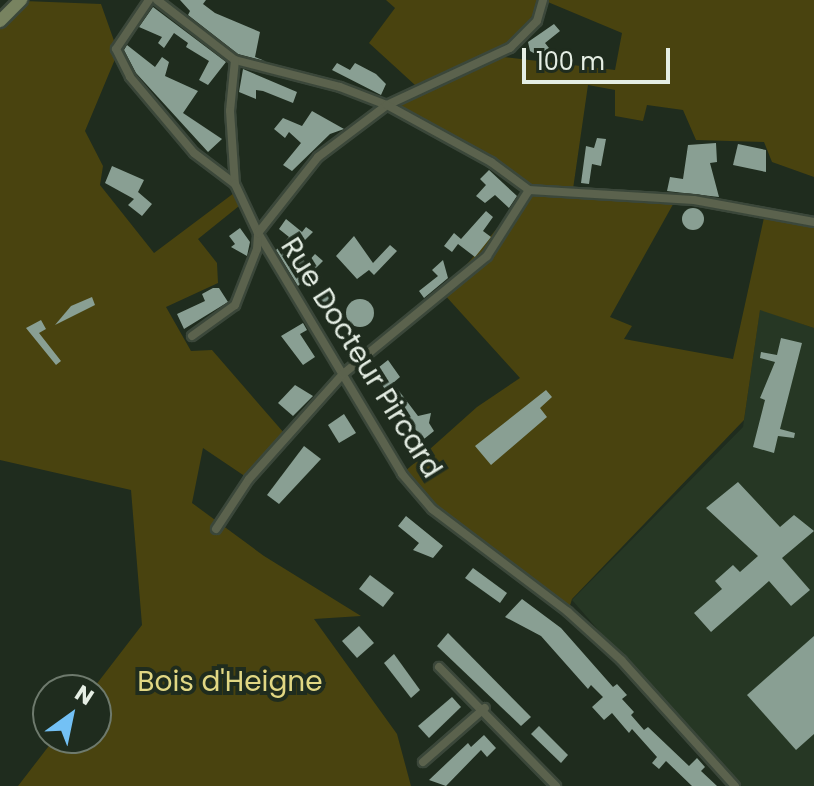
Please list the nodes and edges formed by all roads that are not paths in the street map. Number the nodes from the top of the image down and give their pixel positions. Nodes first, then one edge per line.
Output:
1 (21, 0) edge
2 (149, 0) edge
3 (157, 0) edge
4 (543, 0) edge
5 (0, 21) edge
6 (235, 60) junction
7 (387, 105) junction
8 (235, 184) junction
9 (529, 190) junction
10 (814, 222) edge
11 (258, 233) junction
12 (192, 336) dead end
13 (343, 374) junction
14 (216, 529) dead end
15 (439, 667) dead end
16 (485, 708) junction
17 (423, 762) dead end
18 (556, 786) edge
19 (735, 786) edge

1 - 5 street
2 - 8 street
3 - 6 street
4 - 7 street
6 - 7 street
6 - 8 street, Rue Docteur Pircard
7 - 9 street
7 - 11 street
8 - 11 street, Rue Docteur Pircard
9 - 10 street
9 - 13 street
11 - 12 street
11 - 13 street, Rue Docteur Pircard
13 - 14 street
13 - 19 street, Rue Docteur Pircard
15 - 16 street
16 - 17 street
16 - 18 street

